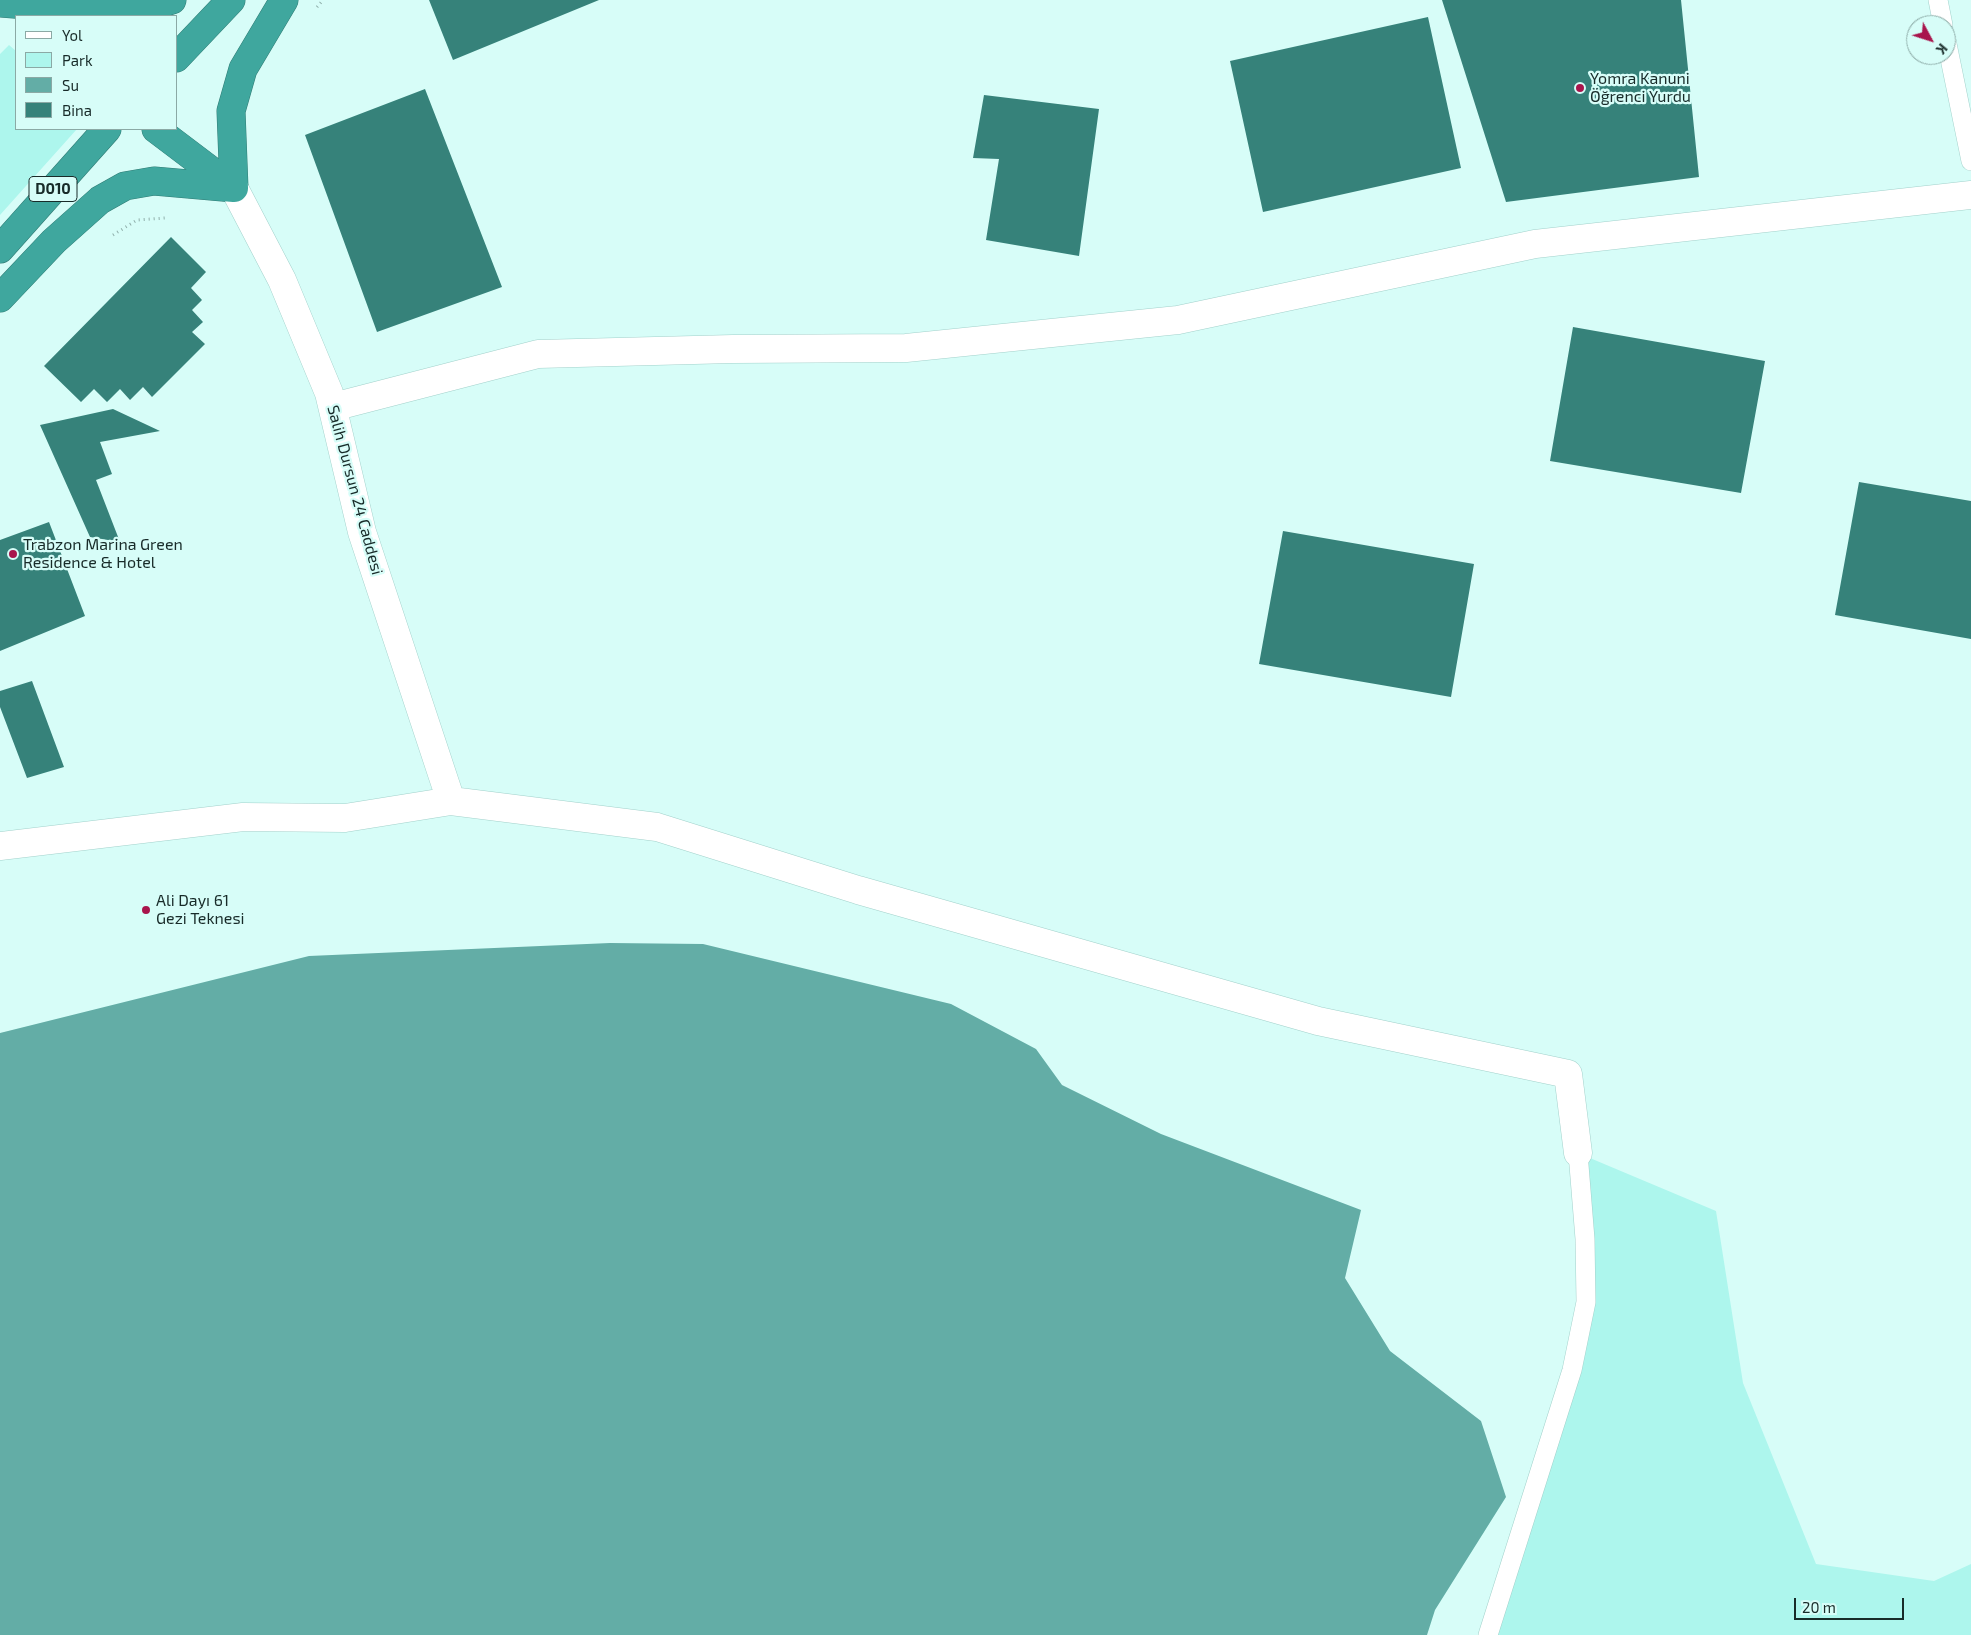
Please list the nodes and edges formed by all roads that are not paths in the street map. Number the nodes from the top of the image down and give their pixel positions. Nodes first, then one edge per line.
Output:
1 (172, 0) edge
2 (231, 0) edge
3 (284, 0) edge
4 (1938, 0) edge
5 (4, 5) edge
6 (1941, 15) edge
7 (178, 56) edge
8 (1951, 65) edge
9 (106, 130) edge
10 (157, 130) edge
11 (1971, 161) edge
12 (234, 188) junction
13 (1971, 195) edge
14 (0, 248) edge
15 (0, 298) edge
16 (333, 407) junction
17 (451, 801) junction
18 (0, 846) edge
19 (1578, 1153) joint
20 (1488, 1635) edge

1 - 5 highway
2 - 7 highway
3 - 12 highway
4 - 6 lane
8 - 11 lane
9 - 14 highway, D010
10 - 12 highway
12 - 15 highway
12 - 16 street, Salih Dursun 24 Caddesi
13 - 16 street
16 - 17 street, Salih Dursun 24 Caddesi
17 - 18 street
17 - 19 street
19 - 20 lane

